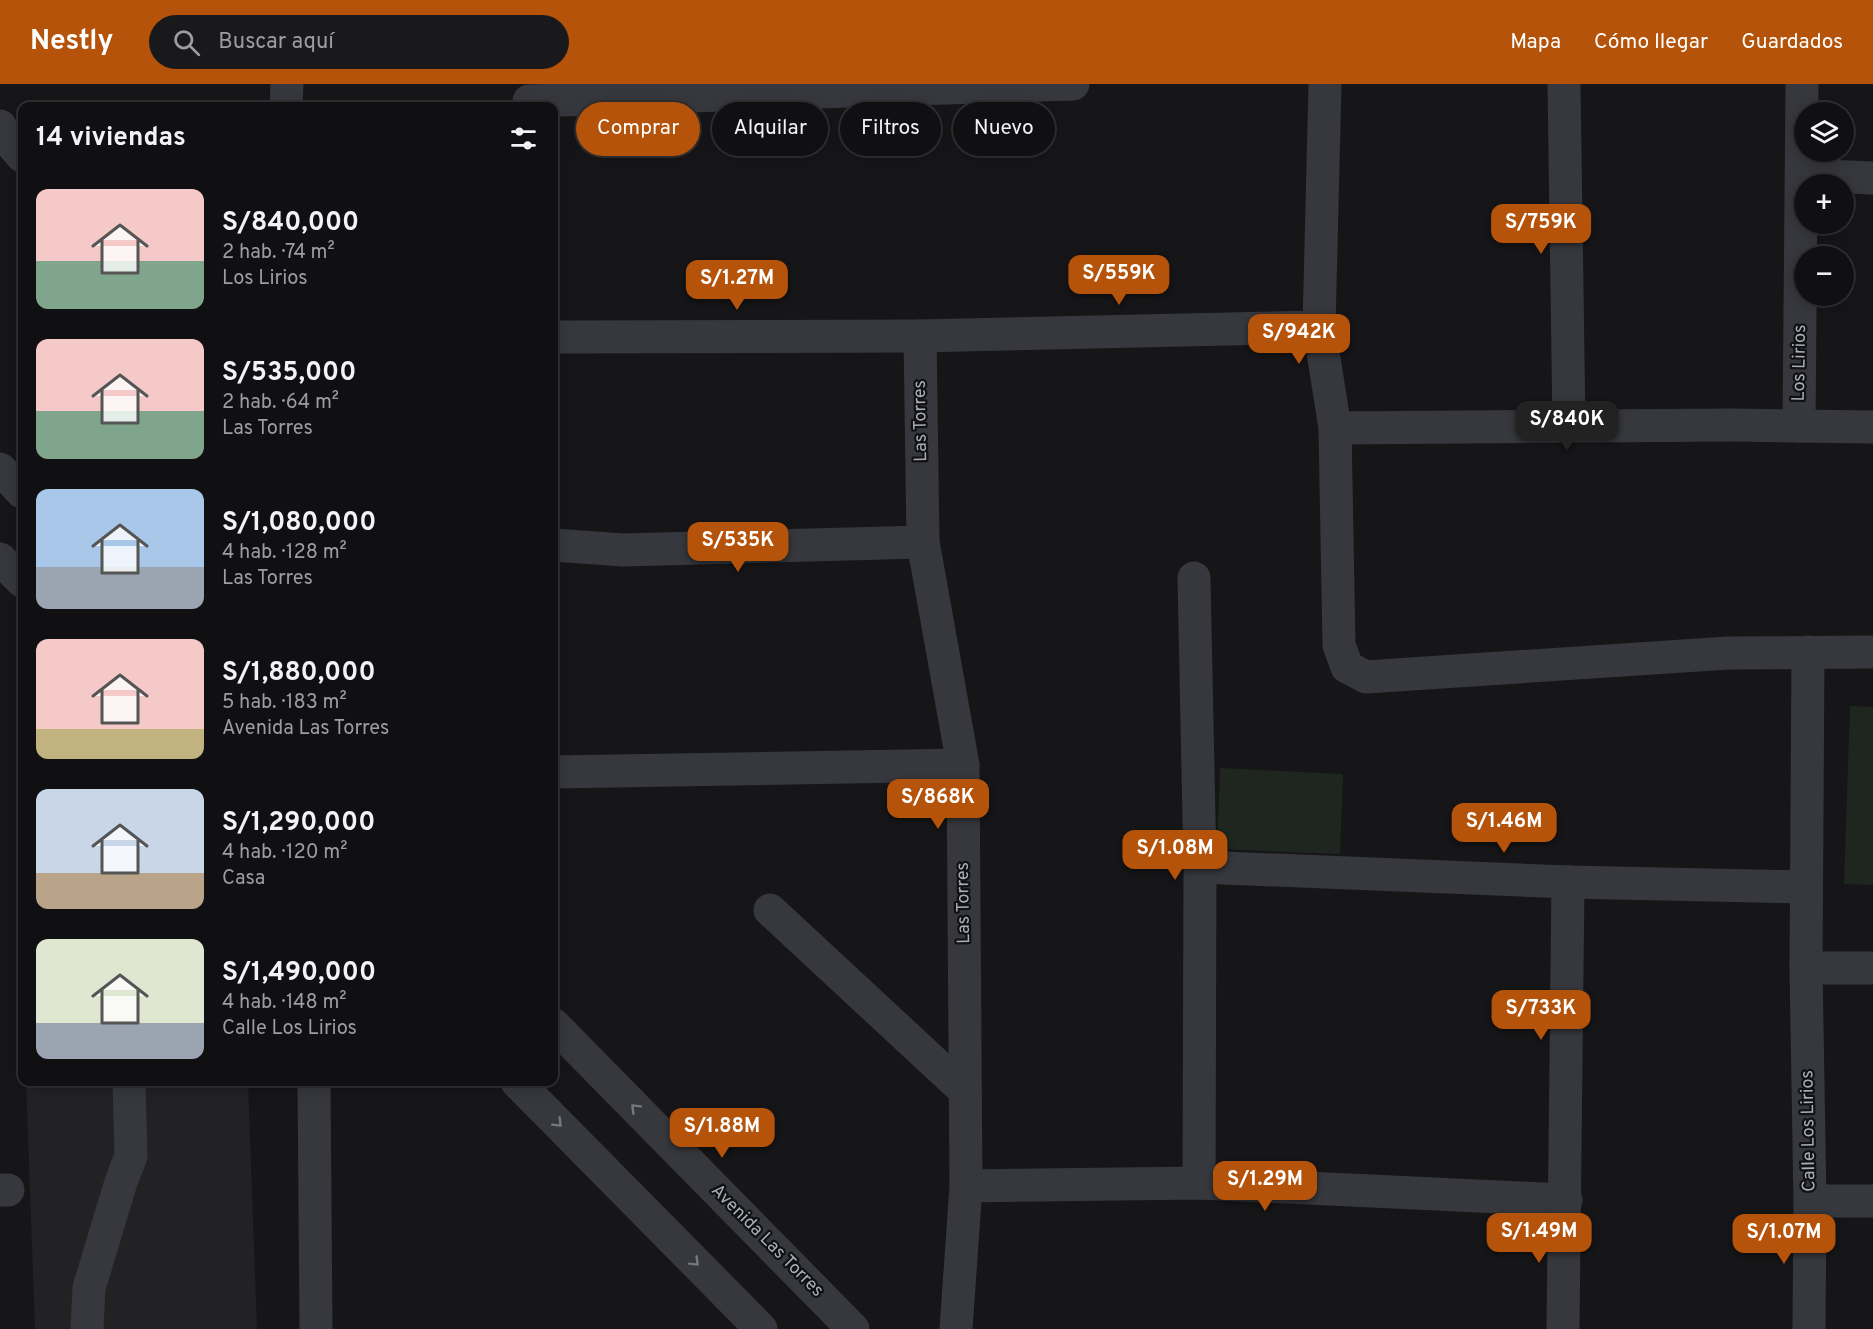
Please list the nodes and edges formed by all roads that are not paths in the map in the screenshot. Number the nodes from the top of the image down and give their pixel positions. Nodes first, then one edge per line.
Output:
1 (287, 84) edge
2 (1073, 84) edge
3 (1325, 84) edge
4 (1564, 84) edge
5 (1802, 84) edge
6 (528, 97) edge
7 (286, 102) edge
8 (0, 126) edge
9 (18, 151) edge
10 (1802, 174) edge
11 (1854, 177) edge
12 (1873, 178) edge
13 (1801, 234) edge
14 (1319, 327) junction
15 (920, 336) junction
16 (558, 337) edge
17 (1569, 426) junction
18 (1799, 426) junction
19 (1873, 427) edge
20 (1335, 428) junction
21 (0, 469) edge
22 (18, 488) edge
23 (923, 542) junction
24 (558, 545) edge
25 (0, 559) edge
26 (18, 577) edge
27 (1194, 578) dead end
28 (1808, 652) junction
29 (1873, 652) edge
30 (963, 765) junction
31 (558, 772) edge
32 (1200, 867) junction
33 (1568, 882) junction
34 (1806, 886) junction
35 (770, 910) dead end
36 (1806, 968) junction
37 (1873, 968) edge
38 (558, 1029) edge
39 (129, 1086) edge
40 (314, 1086) edge
41 (521, 1086) edge
42 (965, 1091) junction
43 (1199, 1183) junction
44 (966, 1186) junction
45 (1566, 1200) junction
46 (1810, 1201) junction
47 (1873, 1201) edge
48 (87, 1329) edge
49 (316, 1329) edge
50 (761, 1329) edge
51 (853, 1329) edge
52 (956, 1329) edge
53 (1563, 1329) edge
54 (1809, 1329) edge

1 - 7 street
2 - 6 street
3 - 14 street
4 - 17 street
5 - 10 street, Los Lirios
8 - 9 street
11 - 12 street
13 - 18 street, Los Lirios
14 - 15 street
14 - 20 street
15 - 16 street
15 - 23 street, Las Torres
17 - 18 street
17 - 20 street
18 - 19 street
20 - 28 street
21 - 22 street
23 - 24 street
23 - 30 street, Las Torres
25 - 26 street
27 - 32 street
28 - 29 street
28 - 34 street, Calle Los Lirios
30 - 31 street
30 - 42 street, Las Torres
32 - 33 street
32 - 43 street
33 - 34 street
33 - 45 street
34 - 36 street, Calle Los Lirios
35 - 42 street
36 - 37 street
36 - 46 street, Calle Los Lirios
51 -> 38 street, Avenida Las Torres
39 - 48 street
40 - 49 street
41 -> 50 street
42 - 44 street, Las Torres
43 - 44 street
43 - 45 street
44 - 52 street, Las Torres
45 - 53 street
46 - 47 street
46 - 54 street, Calle Los Lirios

